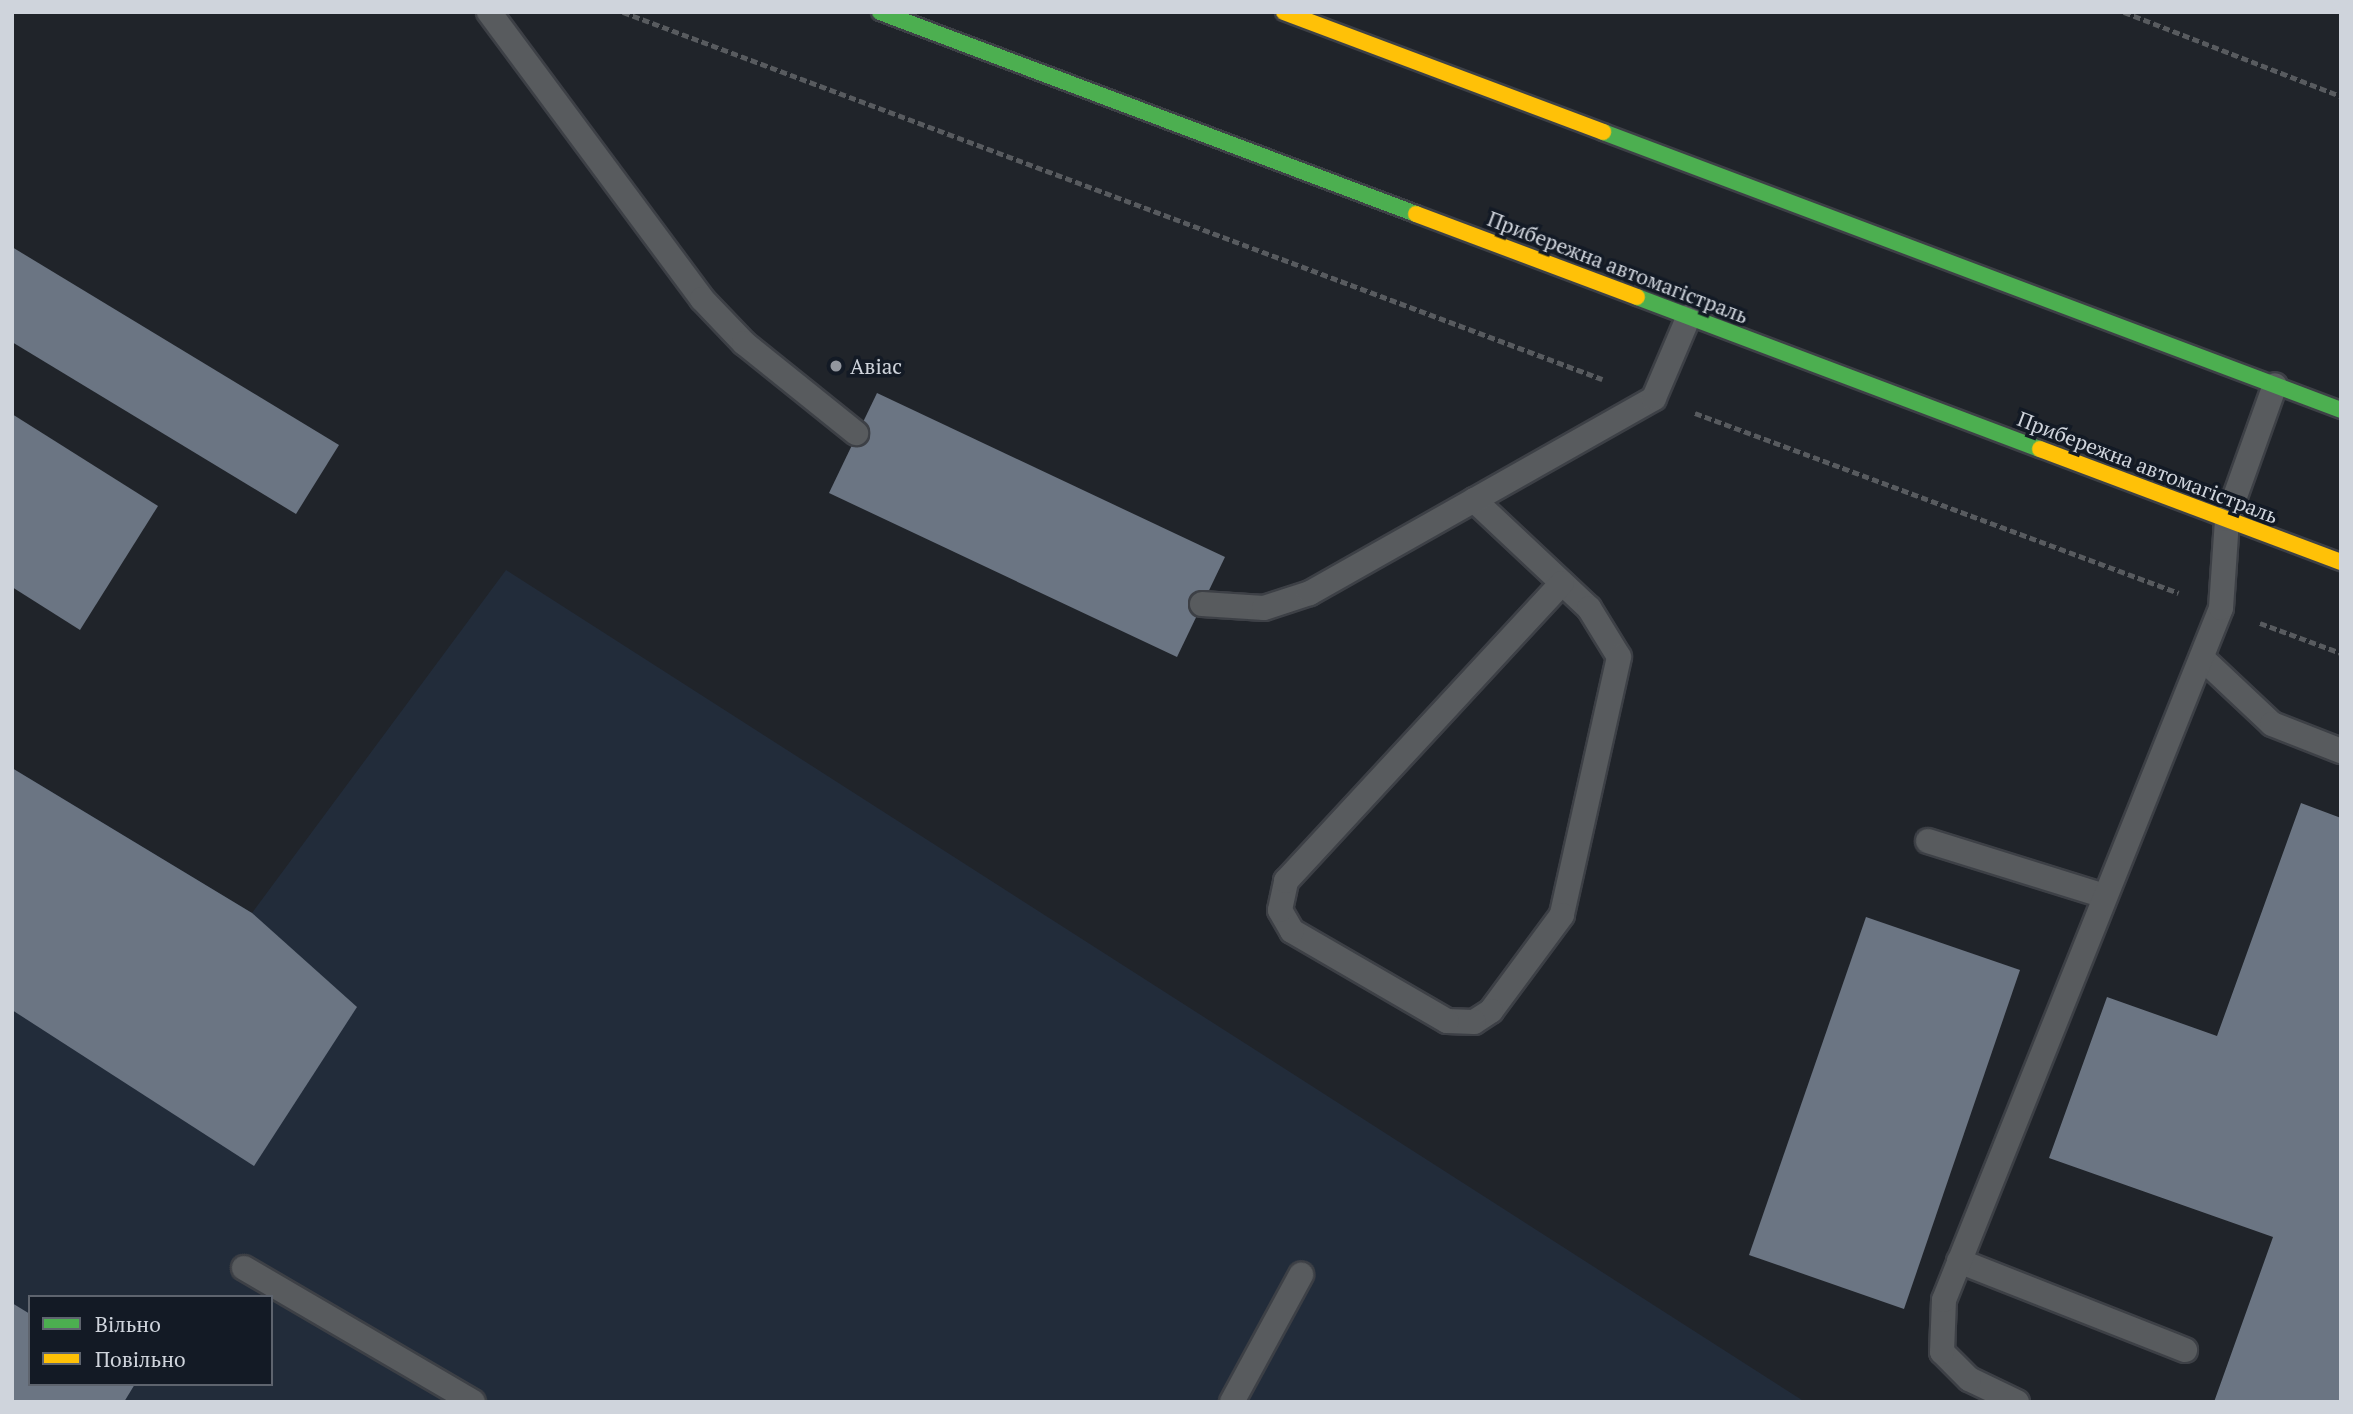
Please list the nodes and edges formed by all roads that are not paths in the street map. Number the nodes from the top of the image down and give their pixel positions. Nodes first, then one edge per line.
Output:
1 (489, 12) edge
2 (880, 12) edge
3 (1284, 12) edge
4 (1689, 316) junction
5 (2275, 386) junction
6 (2341, 410) edge
7 (856, 433) dead end
8 (1474, 500) junction
9 (2227, 519) junction
10 (2341, 562) edge
11 (1562, 583) junction
12 (1202, 604) dead end
13 (2202, 658) junction
14 (2341, 751) edge
15 (1928, 841) dead end
16 (2105, 896) junction
17 (1959, 1261) junction
18 (244, 1268) dead end
19 (1301, 1275) dead end
20 (2185, 1350) dead end
21 (473, 1402) edge
22 (1232, 1402) edge
23 (2017, 1402) edge

1 - 7 lane
2 - 4 main road, Прибережна автомагістраль
3 - 5 main road
4 - 8 lane
4 - 9 main road, Прибережна автомагістраль
5 - 6 main road
5 - 9 lane
8 - 11 lane
8 - 12 lane
9 - 10 main road, Прибережна автомагістраль
9 - 13 lane
11 - 11 lane
13 - 14 lane
13 - 16 lane
15 - 16 lane
16 - 17 lane
17 - 20 lane
17 - 23 lane
18 - 21 lane
19 - 22 lane

